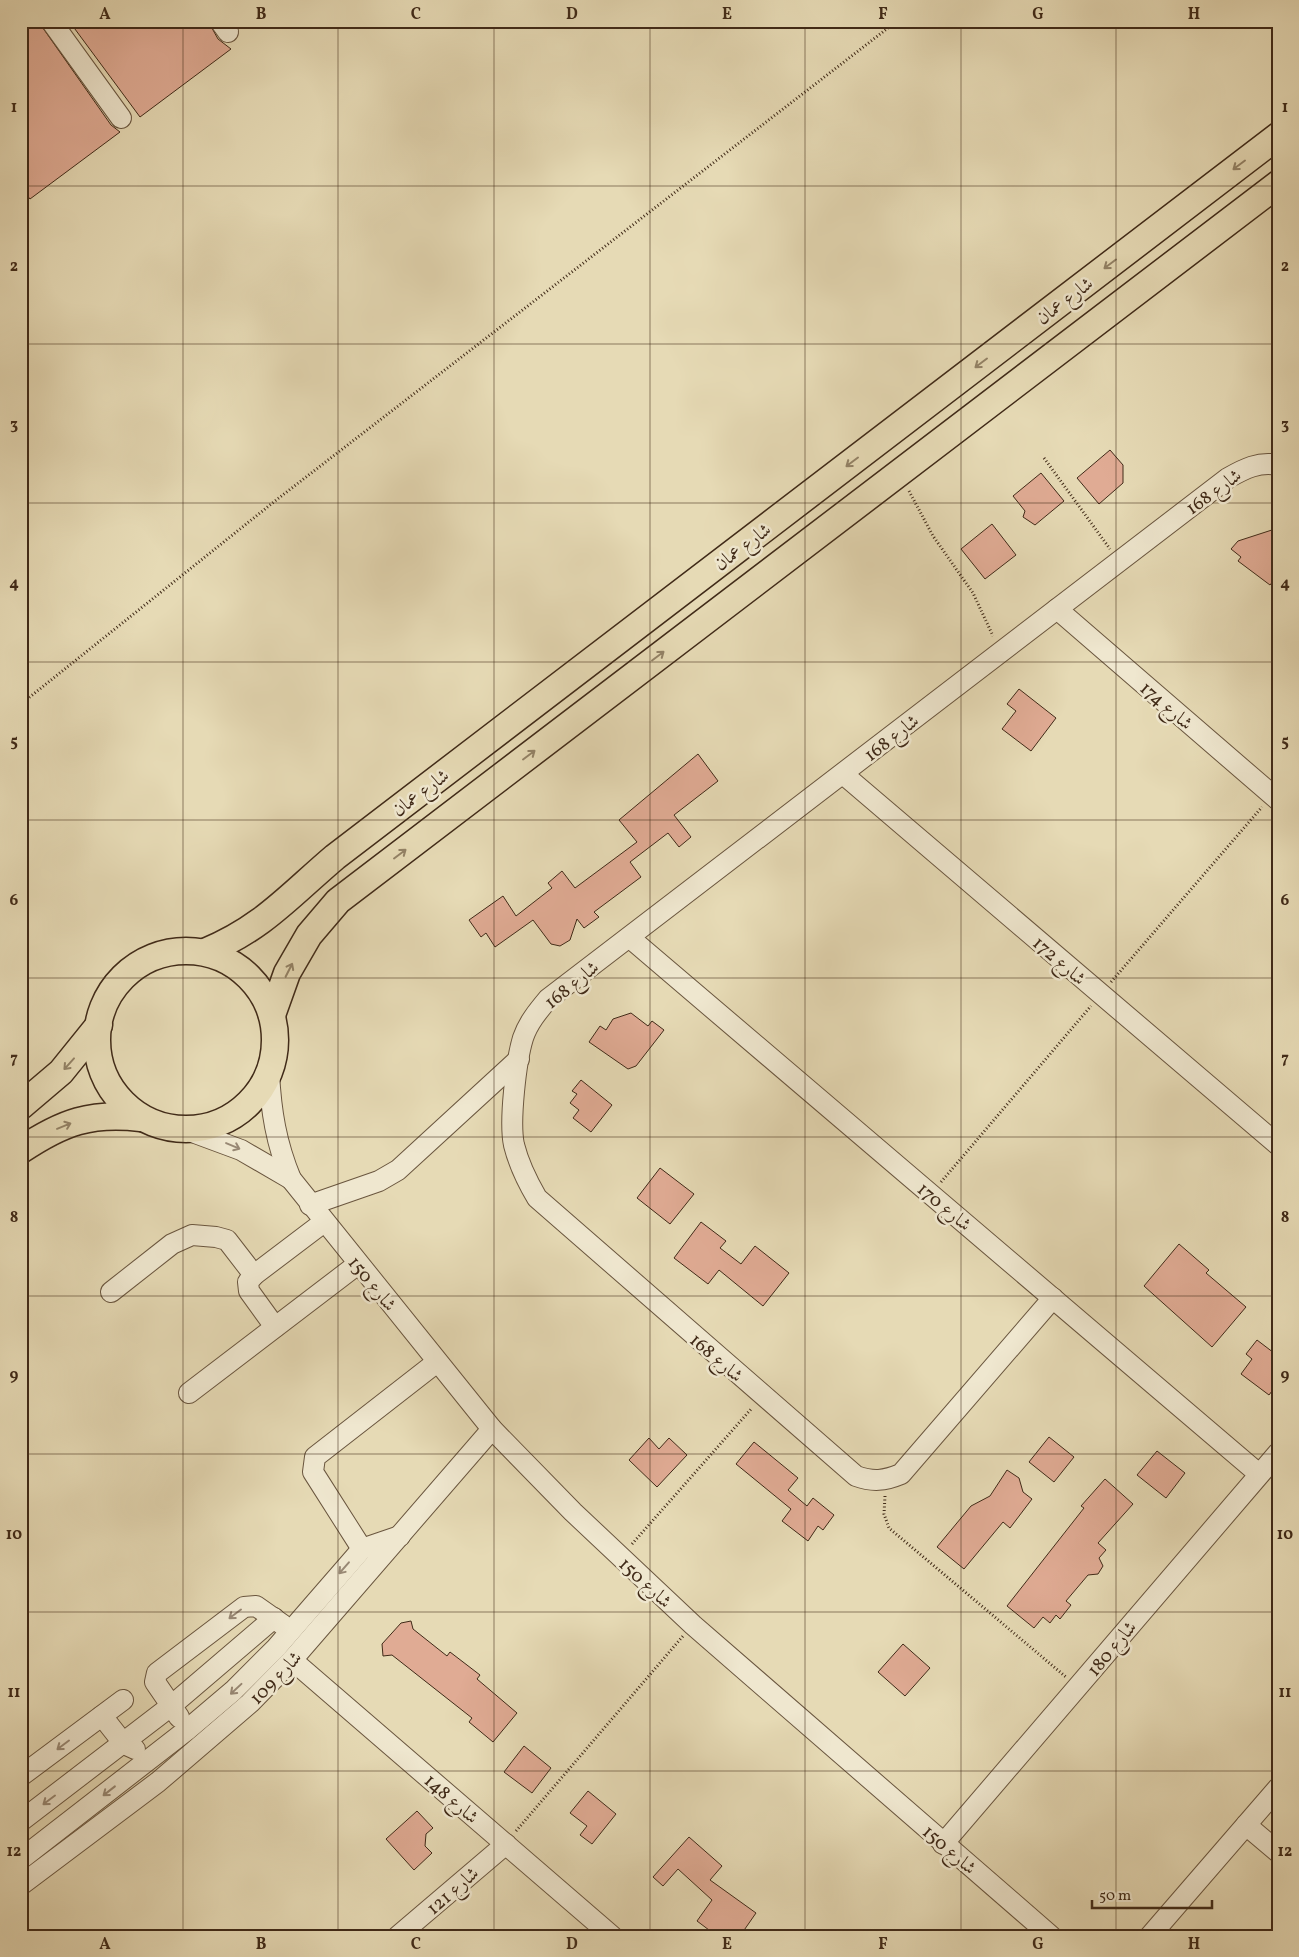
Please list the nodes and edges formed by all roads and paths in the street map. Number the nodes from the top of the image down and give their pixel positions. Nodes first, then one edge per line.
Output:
1 (50, 21) edge
2 (897, 21) edge
3 (121, 118) dead end
4 (1278, 136) edge
5 (1278, 184) edge
6 (1044, 458) dead end
7 (1278, 465) edge
8 (900, 472) junction
9 (1119, 562) junction
10 (1057, 609) junction
11 (1000, 653) junction
12 (21, 704) edge
13 (843, 774) junction
14 (1278, 800) edge
15 (630, 938) junction
16 (206, 952) junction
17 (272, 1015) junction
18 (98, 1025) junction
19 (519, 1059) junction
20 (269, 1073) junction
21 (21, 1106) edge
22 (141, 1118) junction
23 (188, 1130) junction
24 (1278, 1145) edge
25 (21, 1150) edge
26 (291, 1178) junction
27 (310, 1205) junction
28 (324, 1222) junction
29 (358, 1264) junction
30 (254, 1274) junction
31 (111, 1292) dead end
32 (1053, 1298) junction
33 (276, 1327) junction
34 (437, 1362) junction
35 (190, 1393) dead end
36 (762, 1396) junction
37 (492, 1429) junction
38 (1278, 1453) edge
39 (1260, 1474) junction
40 (886, 1480) junction
41 (400, 1536) junction
42 (362, 1549) junction
43 (620, 1558) junction
44 (274, 1618) junction
45 (693, 1625) junction
46 (291, 1631) junction
47 (292, 1660) junction
48 (1078, 1687) junction
49 (123, 1700) dead end
50 (171, 1706) junction
51 (102, 1716) junction
52 (188, 1730) junction
53 (124, 1744) junction
54 (152, 1758) junction
55 (21, 1776) edge
56 (1278, 1788) edge
57 (85, 1810) junction
58 (110, 1818) junction
59 (21, 1821) edge
60 (1246, 1825) junction
61 (506, 1844) junction
62 (943, 1844) junction
63 (1278, 1852) edge
64 (21, 1859) edge
65 (21, 1885) edge
66 (398, 1936) edge
67 (612, 1936) edge
68 (1052, 1936) edge
69 (1150, 1936) edge

1 - 3 street
2 - 12 path
4 -> 16 main road, شارع عمان
5 - 8 main road, شارع عمان
6 - 9 path
7 - 9 street, شارع 168
8 - 11 path
17 -> 8 main road, شارع عمان
9 - 10 street, شارع 168
10 - 11 street, شارع 168
10 - 14 street, شارع 174
11 - 13 street, شارع 168
13 - 15 street, شارع 168
13 - 24 street, شارع 172
15 - 19 street, شارع 168
15 - 32 street, شارع 170
16 - 17 main road
16 - 18 main road
17 - 20 main road
18 -> 21 main road
18 - 22 main road
19 - 27 street
19 - 36 street, شارع 168
20 - 23 main road
20 - 26 street, شارع 150
22 - 23 main road
25 -> 22 main road
23 -> 26 street, شارع 150
26 - 27 street, شارع 150
27 - 28 street, شارع 150
28 - 29 street, شارع 150
28 - 30 street
29 - 33 street
29 - 34 street, شارع 150
30 - 31 street
30 - 33 street
32 - 39 street, شارع 170
32 - 40 street
33 - 35 street
34 - 37 street, شارع 150
34 - 42 street
36 - 40 street, شارع 168
36 - 43 path
37 - 41 street, شارع 109
37 - 43 street, شارع 150
38 - 39 street, شارع 180
39 - 48 street, شارع 180
40 - 48 path
41 - 42 street
41 - 47 street, شارع 109
42 -> 46 street
43 - 45 street, شارع 150
44 - 46 street
44 - 50 street
44 -> 50 street
45 - 61 path
45 - 62 street, شارع 150
46 -> 52 street
47 - 58 street, شارع 109
47 - 61 street, شارع 148
48 - 62 street, شارع 180
49 - 51 street
50 - 52 street
50 - 53 street
51 - 53 street
51 -> 55 street
52 - 54 street
53 - 54 street
53 -> 59 street
54 -> 57 street
56 - 60 street
57 - 58 street
57 - 64 street
58 - 65 street, شارع 109
60 - 63 street
60 - 69 street
61 - 66 street, شارع 121
61 - 67 street, شارع 148
62 - 68 street, شارع 150

